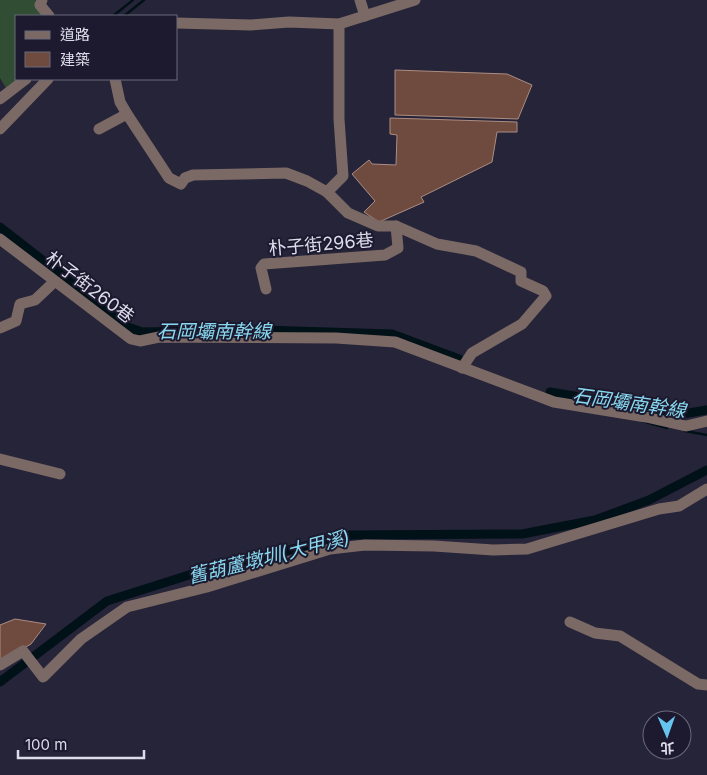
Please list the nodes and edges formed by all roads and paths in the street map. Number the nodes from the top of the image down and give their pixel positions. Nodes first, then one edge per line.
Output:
1 (42, 0) edge
2 (360, 0) edge
3 (415, 0) edge
4 (48, 15) edge
5 (364, 16) junction
6 (178, 24) edge
7 (339, 24) junction
8 (25, 80) edge
9 (47, 80) edge
10 (115, 80) edge
11 (0, 99) edge
12 (127, 114) junction
13 (0, 129) edge
14 (99, 129) dead end
15 (327, 192) junction
16 (396, 226) junction
17 (0, 239) edge
18 (54, 282) junction
19 (266, 289) dead end
20 (0, 328) edge
21 (462, 368) junction
22 (707, 421) edge
23 (0, 459) edge
24 (60, 474) dead end
25 (707, 489) edge
26 (570, 622) dead end
27 (0, 665) edge
28 (707, 686) edge

1 - 4 street
2 - 5 street
3 - 5 street
5 - 7 street
6 - 7 street
7 - 15 street
8 - 11 street
9 - 13 street
10 - 12 street
12 - 14 street
12 - 15 street, 朴子街296巷
15 - 16 street, 朴子街296巷
16 - 19 street, 朴子街296巷
16 - 21 street
17 - 18 street, 朴子街260巷
18 - 20 street
18 - 21 street, 朴子街260巷
21 - 22 street, 朴子街260巷
23 - 24 street
25 - 27 street
26 - 28 street

